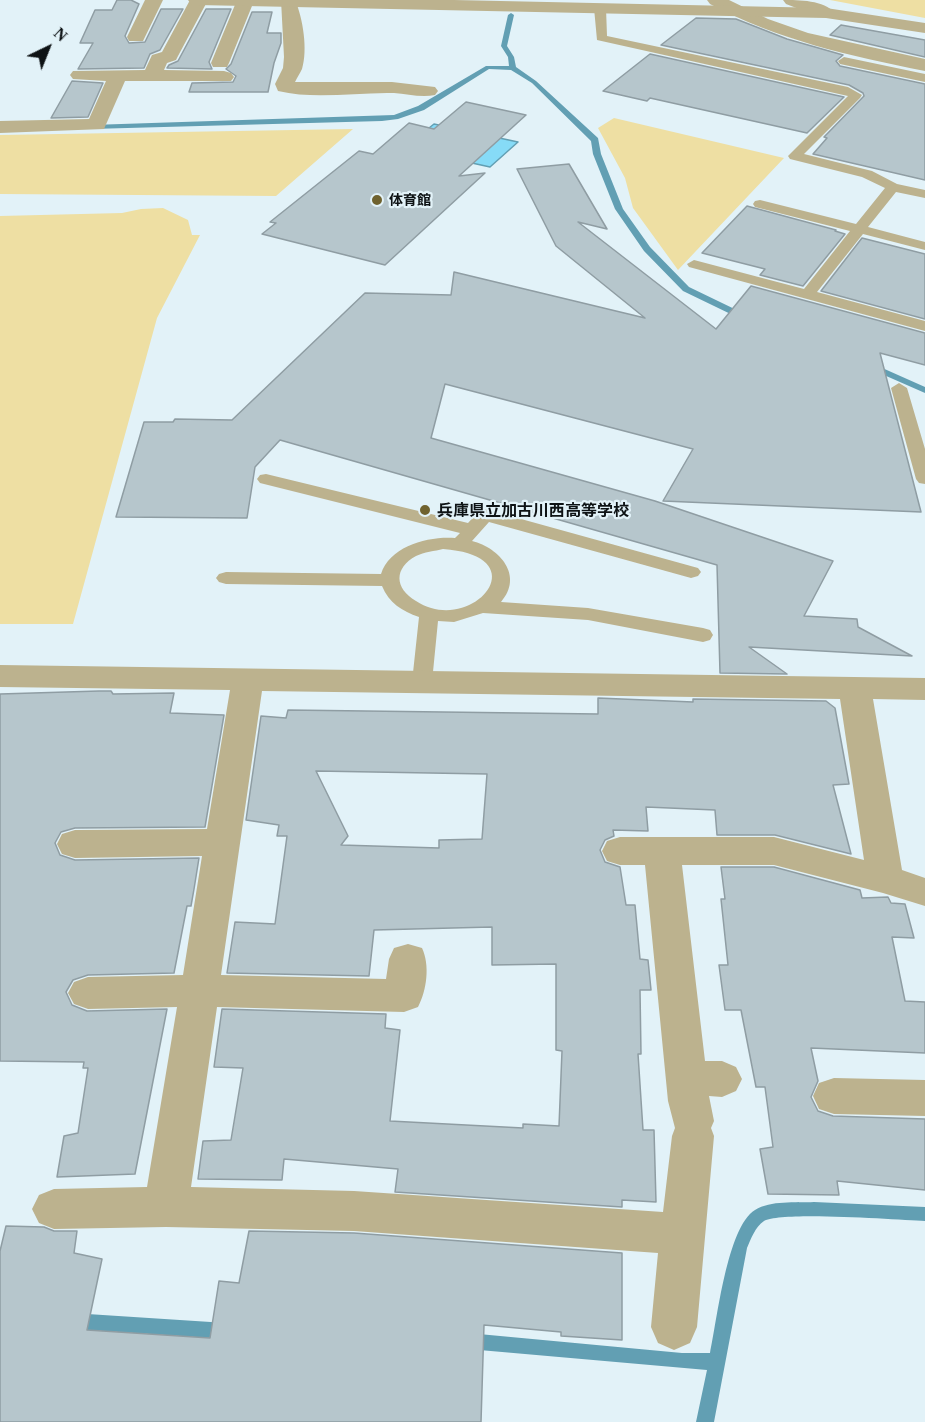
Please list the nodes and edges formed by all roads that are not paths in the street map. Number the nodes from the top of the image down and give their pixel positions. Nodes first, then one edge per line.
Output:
1 (154, 0) edge
2 (198, 0) edge
3 (716, 0) edge
4 (792, 0) edge
5 (245, 1) edge
6 (288, 2) junction
7 (600, 8) junction
8 (738, 10) junction
9 (826, 13) junction
10 (925, 28) edge
11 (136, 37) dead end
12 (844, 61) dead end
13 (925, 65) edge
14 (80, 75) dead end
15 (118, 76) junction
16 (152, 76) junction
17 (925, 78) edge
18 (428, 91) dead end
19 (0, 127) edge
20 (893, 186) junction
21 (925, 194) edge
22 (760, 204) dead end
23 (858, 229) junction
24 (925, 246) edge
25 (694, 264) dead end
26 (807, 295) junction
27 (925, 326) edge
28 (899, 388) dead end
29 (266, 479) dead end
30 (925, 479) edge
31 (466, 537) junction
32 (691, 572) dead end
33 (226, 578) dead end
34 (388, 580) junction
35 (482, 607) junction
36 (429, 614) junction
37 (702, 635) dead end
38 (0, 676) edge
39 (248, 679) junction
40 (422, 682) junction
41 (855, 688) junction
42 (925, 689) edge
43 (223, 842) junction
44 (75, 844) dead end
45 (620, 851) dead end
46 (662, 851) junction
47 (885, 879) junction
48 (925, 892) edge
49 (408, 959) dead end
50 (199, 991) junction
51 (88, 993) dead end
52 (834, 1096) dead end
53 (925, 1098) edge
54 (166, 1207) junction
55 (54, 1209) dead end
56 (682, 1234) junction
57 (674, 1327) dead end

1 - 11 street
2 - 5 street
2 - 16 street
3 - 8 street
4 - 9 street
5 - 6 street
5 - 16 street
6 - 7 street
6 - 18 street
7 - 8 street
7 - 20 lane
8 - 9 street
8 - 13 street
9 - 10 street
12 - 17 lane
14 - 15 street
15 - 16 street
15 - 19 street
20 - 21 lane
20 - 23 lane
22 - 23 lane
23 - 24 lane
23 - 26 lane
25 - 26 lane
26 - 27 lane
28 - 30 lane
29 - 31 lane
31 - 32 lane
31 - 34 lane
31 - 35 lane
33 - 34 lane
34 - 36 lane
35 - 36 lane
35 - 37 lane
36 - 40 lane
38 - 39 street
39 - 40 street
39 - 43 street
40 - 41 street
41 - 42 street
41 - 47 street
43 - 44 street
43 - 50 street
45 - 46 street
46 - 47 street
46 - 56 street
47 - 48 street
49 - 50 street
50 - 51 street
50 - 54 street
52 - 53 street
54 - 55 street
54 - 56 street
56 - 57 street

